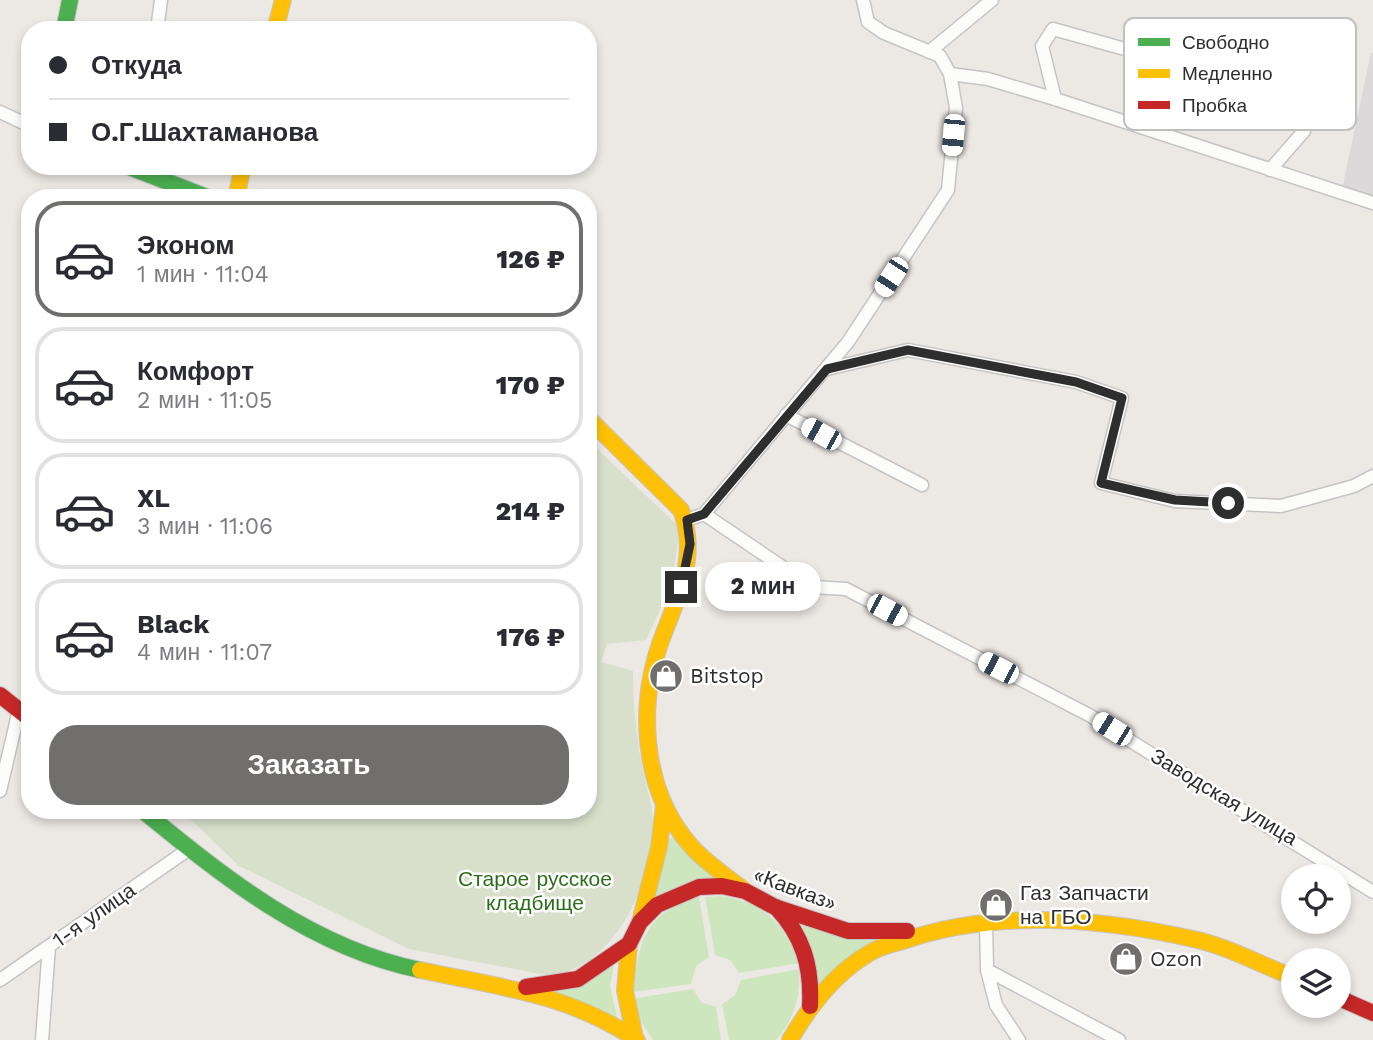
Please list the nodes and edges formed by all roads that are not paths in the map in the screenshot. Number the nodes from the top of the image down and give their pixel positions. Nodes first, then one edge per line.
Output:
1 (70, 0) edge
2 (161, 0) edge
3 (283, 0) edge
4 (863, 0) edge
5 (992, 0) edge
6 (66, 21) edge
7 (158, 21) edge
8 (277, 21) edge
9 (1124, 49) edge
10 (929, 52) junction
11 (950, 74) junction
12 (1055, 99) junction
13 (0, 112) edge
14 (21, 122) edge
15 (1124, 122) edge
16 (1149, 130) edge
17 (1304, 130) edge
18 (1270, 170) junction
19 (151, 175) edge
20 (186, 189) edge
21 (1373, 203) edge
22 (827, 369) junction
23 (786, 415) junction
24 (597, 427) edge
25 (1373, 476) edge
26 (922, 485) dead end
27 (704, 514) junction
28 (687, 520) junction
29 (0, 695) edge
30 (21, 712) edge
31 (21, 727) edge
32 (0, 791) edge
33 (664, 805) junction
34 (153, 819) edge
35 (189, 849) junction
36 (745, 891) junction
37 (1373, 891) edge
38 (775, 907) junction
39 (640, 922) junction
40 (986, 922) junction
41 (927, 932) junction
42 (629, 944) junction
43 (49, 946) junction
44 (987, 970) junction
45 (1281, 972) edge
46 (0, 981) edge
47 (516, 988) junction
48 (1351, 1003) edge
49 (810, 1006) junction
50 (1373, 1013) edge
51 (636, 1039) edge
52 (42, 1040) edge
53 (790, 1040) edge
54 (1019, 1040) edge
55 (1119, 1040) edge

1 - 6 main road
2 - 7 street
3 - 8 main road
4 - 10 street
5 - 10 street
9 - 12 street
10 - 11 street
11 - 12 street
11 - 22 street
12 - 15 street
13 - 14 street
16 - 18 street
17 - 18 street
18 - 21 street
19 - 20 main road
22 - 23 street
22 - 25 street
23 - 26 street
23 - 27 street
24 - 28 main road
27 - 28 street
27 - 37 street, Заводская улица
28 - 33 main road
29 - 30 main road
31 - 32 street
33 - 36 main road
33 - 39 main road
34 - 35 main road
35 - 43 street, 1-я улица
35 - 47 main road
36 - 38 main road, «Кавказ»
36 - 39 main road, «Кавказ»
38 - 41 main road, «Кавказ»
38 - 49 main road
39 - 42 main road, «Кавказ»
40 - 41 main road
40 - 44 street
40 - 45 main road
41 - 49 main road
42 - 47 main road, «Кавказ»
42 - 51 main road
43 - 46 street, 1-я улица
43 - 52 street
44 - 54 street
44 - 55 street
47 - 51 main road
48 - 50 main road
49 - 53 main road

